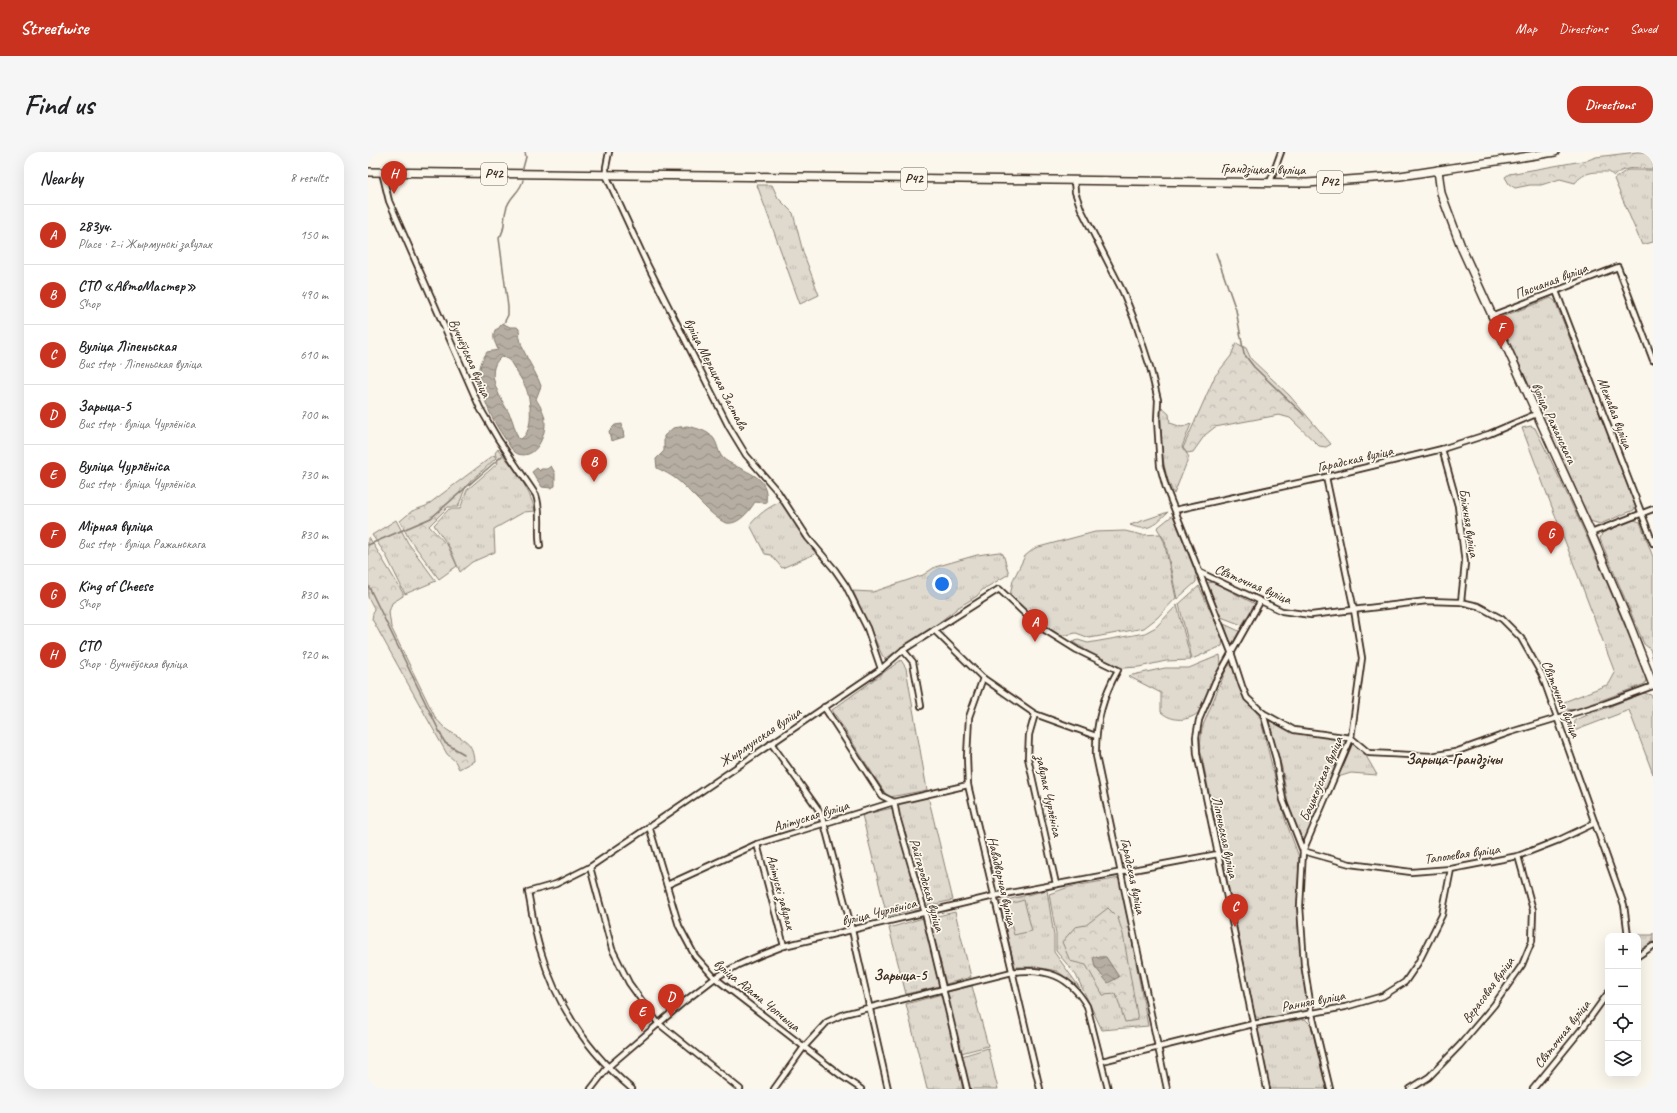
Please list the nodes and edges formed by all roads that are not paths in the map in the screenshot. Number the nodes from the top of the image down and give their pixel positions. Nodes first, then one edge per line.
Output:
1 (609, 152) edge
2 (1280, 152) edge
3 (1555, 152) edge
4 (1438, 170) junction
5 (368, 172) edge
6 (382, 172) junction
7 (606, 175) junction
8 (1074, 181) junction
9 (1270, 182) junction
10 (1556, 291) junction
11 (1491, 316) junction
12 (1653, 360) edge
13 (1536, 414) junction
14 (1442, 449) junction
15 (1326, 477) junction
16 (1653, 509) edge
17 (1175, 510) junction
18 (1642, 513) junction
19 (1590, 533) junction
20 (1653, 543) edge
21 (540, 546) dead end
22 (1199, 572) junction
23 (1260, 602) junction
24 (1461, 602) junction
25 (1354, 610) junction
26 (934, 630) junction
27 (903, 650) junction
28 (1231, 652) junction
29 (881, 669) junction
30 (1118, 670) joint
31 (983, 678) junction
32 (1653, 686) edge
33 (921, 706) dead end
34 (824, 707) junction
35 (1263, 713) junction
36 (1035, 714) junction
37 (1558, 718) junction
38 (1096, 736) junction
39 (1351, 738) junction
40 (771, 743) junction
41 (968, 785) junction
42 (894, 802) junction
43 (824, 823) junction
44 (1595, 823) junction
45 (649, 826) junction
46 (757, 844) junction
47 (1303, 851) junction
48 (1218, 854) junction
49 (1518, 856) junction
50 (590, 867) junction
51 (1451, 869) junction
52 (1122, 872) junction
53 (1056, 884) junction
54 (667, 885) junction
55 (994, 896) junction
56 (925, 913) junction
57 (852, 930) junction
58 (1628, 933) edge
59 (784, 946) junction
60 (1653, 946) edge
61 (1641, 954) edge
62 (1012, 972) junction
63 (715, 978) junction
64 (944, 989) junction
65 (1605, 997) edge
66 (869, 1007) junction
67 (1312, 1014) junction
68 (658, 1023) junction
69 (1253, 1024) junction
70 (804, 1047) junction
71 (1158, 1047) junction
72 (1102, 1061) junction
73 (608, 1067) junction
74 (591, 1089) edge
75 (632, 1089) edge
76 (740, 1089) edge
77 (774, 1089) edge
78 (861, 1089) edge
79 (888, 1089) edge
80 (967, 1089) edge
81 (1040, 1089) edge
82 (1108, 1089) edge
83 (1167, 1089) edge
84 (1267, 1089) edge
85 (1330, 1089) edge
86 (1410, 1089) edge
87 (1533, 1089) edge

1 - 7 street
2 - 9 street
3 - 4 main road, Р42
4 - 9 main road, Грандзіцкая вуліца / Р42
4 - 11 main road, вуліца Ражанскага
5 - 6 main road, Грандзіцкая вуліца / Р42
6 - 7 main road, Грандзіцкая вуліца / Р42
6 - 21 street, Вучнёўская вуліца
7 - 8 main road, Грандзіцкая вуліца / Р42
7 - 29 street, вуліца Мерацкая Застава
8 - 9 main road, Грандзіцкая вуліца / Р42
8 - 17 street
10 - 11 street, Пясчаная вуліца
10 - 12 street, Пясчаная вуліца
10 - 18 street, Межавая вуліца
11 - 13 main road, вуліца Ражанскага
13 - 14 street, Гарадская вуліца
13 - 19 main road, вуліца Ражанскага
14 - 15 street, Гарадская вуліца
14 - 24 street, Бліжняя вуліца
15 - 17 street, Гарадская вуліца
15 - 25 street, Бацькоўская вуліца
16 - 18 street
17 - 22 street
18 - 19 street
18 - 20 street, Межавая вуліца
19 - 32 main road, вуліца Ражанскага
22 - 23 street, Святочная вуліца
22 - 28 street
23 - 25 street, Святочная вуліца
23 - 28 street, Ліпеньская вуліца
24 - 25 street, Святочная вуліца
24 - 37 street, Святочная вуліца
25 - 39 street, Бацькоўская вуліца
26 - 27 street, Жырмунская вуліца
26 - 30 street, Жырмунская вуліца
26 - 31 street
27 - 29 street, Жырмунская вуліца
27 - 33 street
28 - 35 street
28 - 48 street, Ліпеньская вуліца
29 - 34 street, Жырмунская вуліца
30 - 38 street, Гарадская вуліца
31 - 36 street
31 - 41 street, Навадворная вуліца
32 - 37 street
34 - 40 street, Жырмунская вуліца
34 - 42 street
35 - 39 street
35 - 47 street
36 - 38 street
36 - 53 street, завулак Чурлёніса
37 - 39 street
37 - 44 street, Святочная вуліца
38 - 52 street, Гарадская вуліца
39 - 47 street, Бацькоўская вуліца
40 - 43 street
40 - 45 street, Жырмунская вуліца
41 - 42 street, Алітуская вуліца
41 - 55 street, Навадворная вуліца
42 - 43 street, Алітуская вуліца
42 - 56 street, Райгародская вуліца
43 - 46 street, Алітуская вуліца
43 - 57 street
44 - 49 street, Таполевая вуліца
44 - 58 street, Святочная вуліца
45 - 50 street, Жырмунская вуліца
45 - 54 street, вуліца Адама Чопчыца
46 - 54 street, Алітуская вуліца
46 - 59 street, Алітускі завулак
47 - 51 street, Таполевая вуліца
47 - 67 street, Бацькоўская вуліца
48 - 52 street, вуліца Чурлёніса
48 - 69 street, Ліпеньская вуліца
49 - 51 street, Таполевая вуліца
49 - 86 street, Верасовая вуліца
50 - 68 street
50 - 73 street, Жырмунская вуліца
51 - 67 street, Ранняя вуліца
52 - 53 street, вуліца Чурлёніса
52 - 71 street, Гарадская вуліца
53 - 55 street, вуліца Чурлёніса
54 - 63 street, вуліца Адама Чопчыца
55 - 56 street, вуліца Чурлёніса
55 - 62 street, Навадворная вуліца
56 - 57 street, вуліца Чурлёніса
56 - 64 street, Райгародская вуліца
57 - 59 street, вуліца Чурлёніса
57 - 66 street
59 - 63 street, вуліца Чурлёніса
60 - 61 street
62 - 64 street
62 - 72 street
62 - 81 street, Навадворная вуліца
63 - 68 street, вуліца Чурлёніса
63 - 70 street, вуліца Адама Чопчыца
64 - 66 street
64 - 80 street, Райгародская вуліца
65 - 87 street, Святочная вуліца
66 - 70 street
66 - 79 street
67 - 69 street, Ранняя вуліца
67 - 85 street, Бацькоўская вуліца
68 - 73 street, вуліца Чурлёніса
68 - 76 street
69 - 71 street, Ранняя вуліца
69 - 84 street, Ліпеньская вуліца
70 - 77 street
70 - 78 street, вуліца Адама Чопчыца
71 - 72 street, Ранняя вуліца
71 - 83 street, Гарадская вуліца
72 - 82 street
73 - 74 street, вуліца Чурлёніса
73 - 75 street

